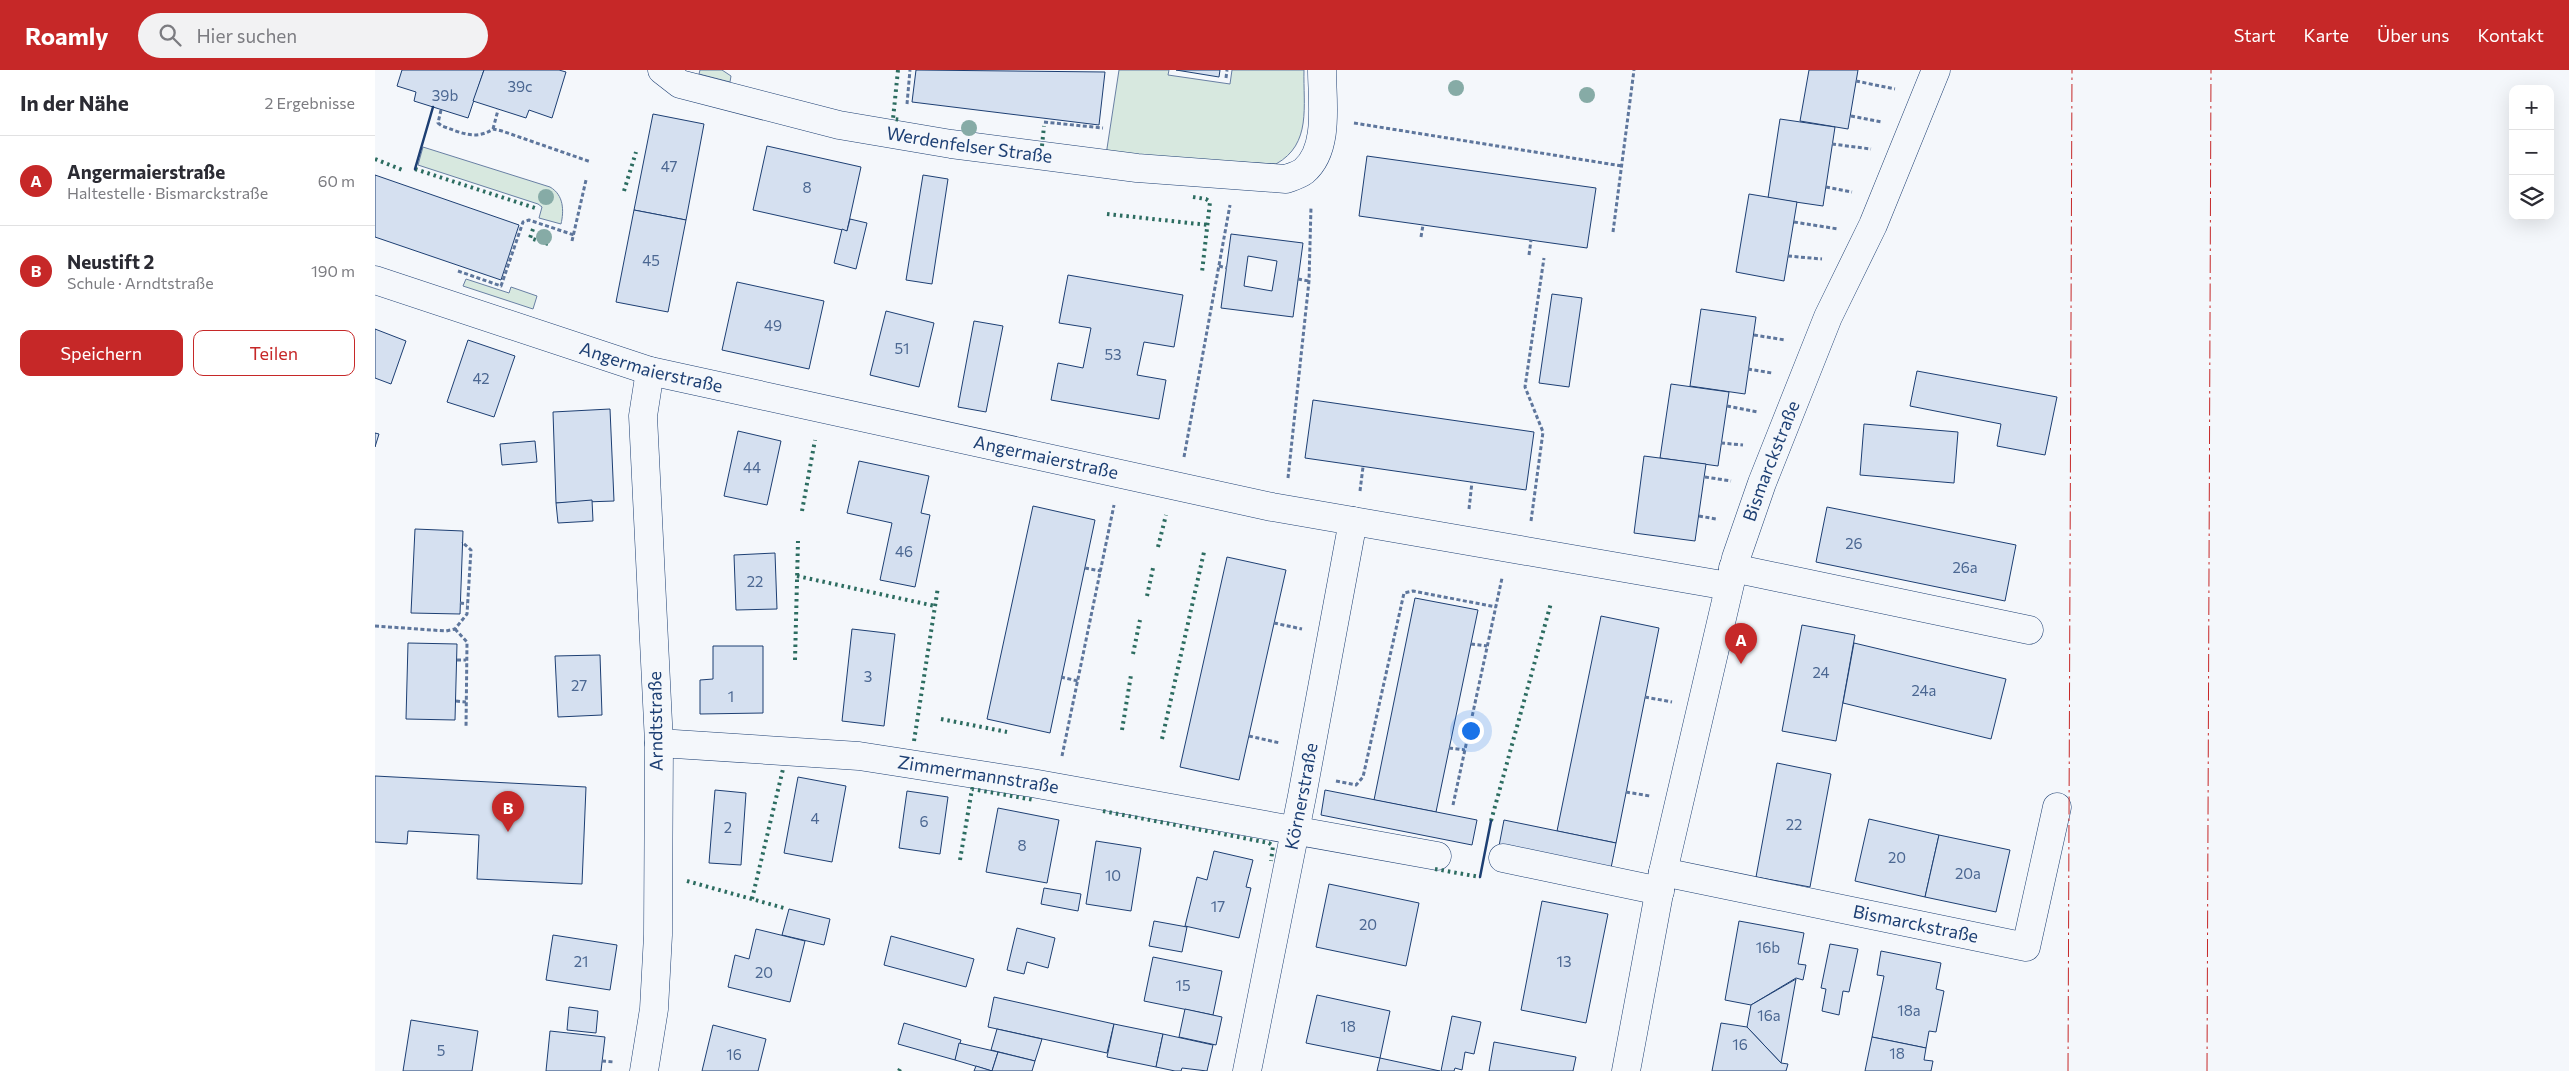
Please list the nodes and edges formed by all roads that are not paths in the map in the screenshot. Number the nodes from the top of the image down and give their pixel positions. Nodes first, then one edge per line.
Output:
1 (662, 70) edge
2 (1322, 70) edge
3 (1936, 70) edge
4 (375, 280) edge
5 (650, 371) junction
6 (1353, 521) junction
7 (1731, 577) junction
8 (2029, 630) dead end
9 (659, 743) junction
10 (2057, 807) dead end
11 (1295, 832) junction
12 (1437, 856) dead end
13 (1503, 858) dead end
14 (1661, 882) junction
15 (645, 1071) edge
16 (1247, 1071) edge
17 (1626, 1071) edge

1 - 2 street, Werdenfelser Straße
3 - 7 street, Bismarckstraße
4 - 5 street, Angermaierstraße
5 - 6 street, Angermaierstraße
5 - 9 street, Arndtstraße
6 - 7 street, Angermaierstraße
6 - 11 street, Körnerstraße
7 - 8 street, Angermaierstraße
7 - 14 street, Bismarckstraße
9 - 11 street, Zimmermannstraße
9 - 15 street, Arndtstraße
10 - 14 street, Bismarckstraße
11 - 12 street, Zimmermannstraße
11 - 16 street, Körnerstraße
13 - 14 street
14 - 17 street, Bismarckstraße

